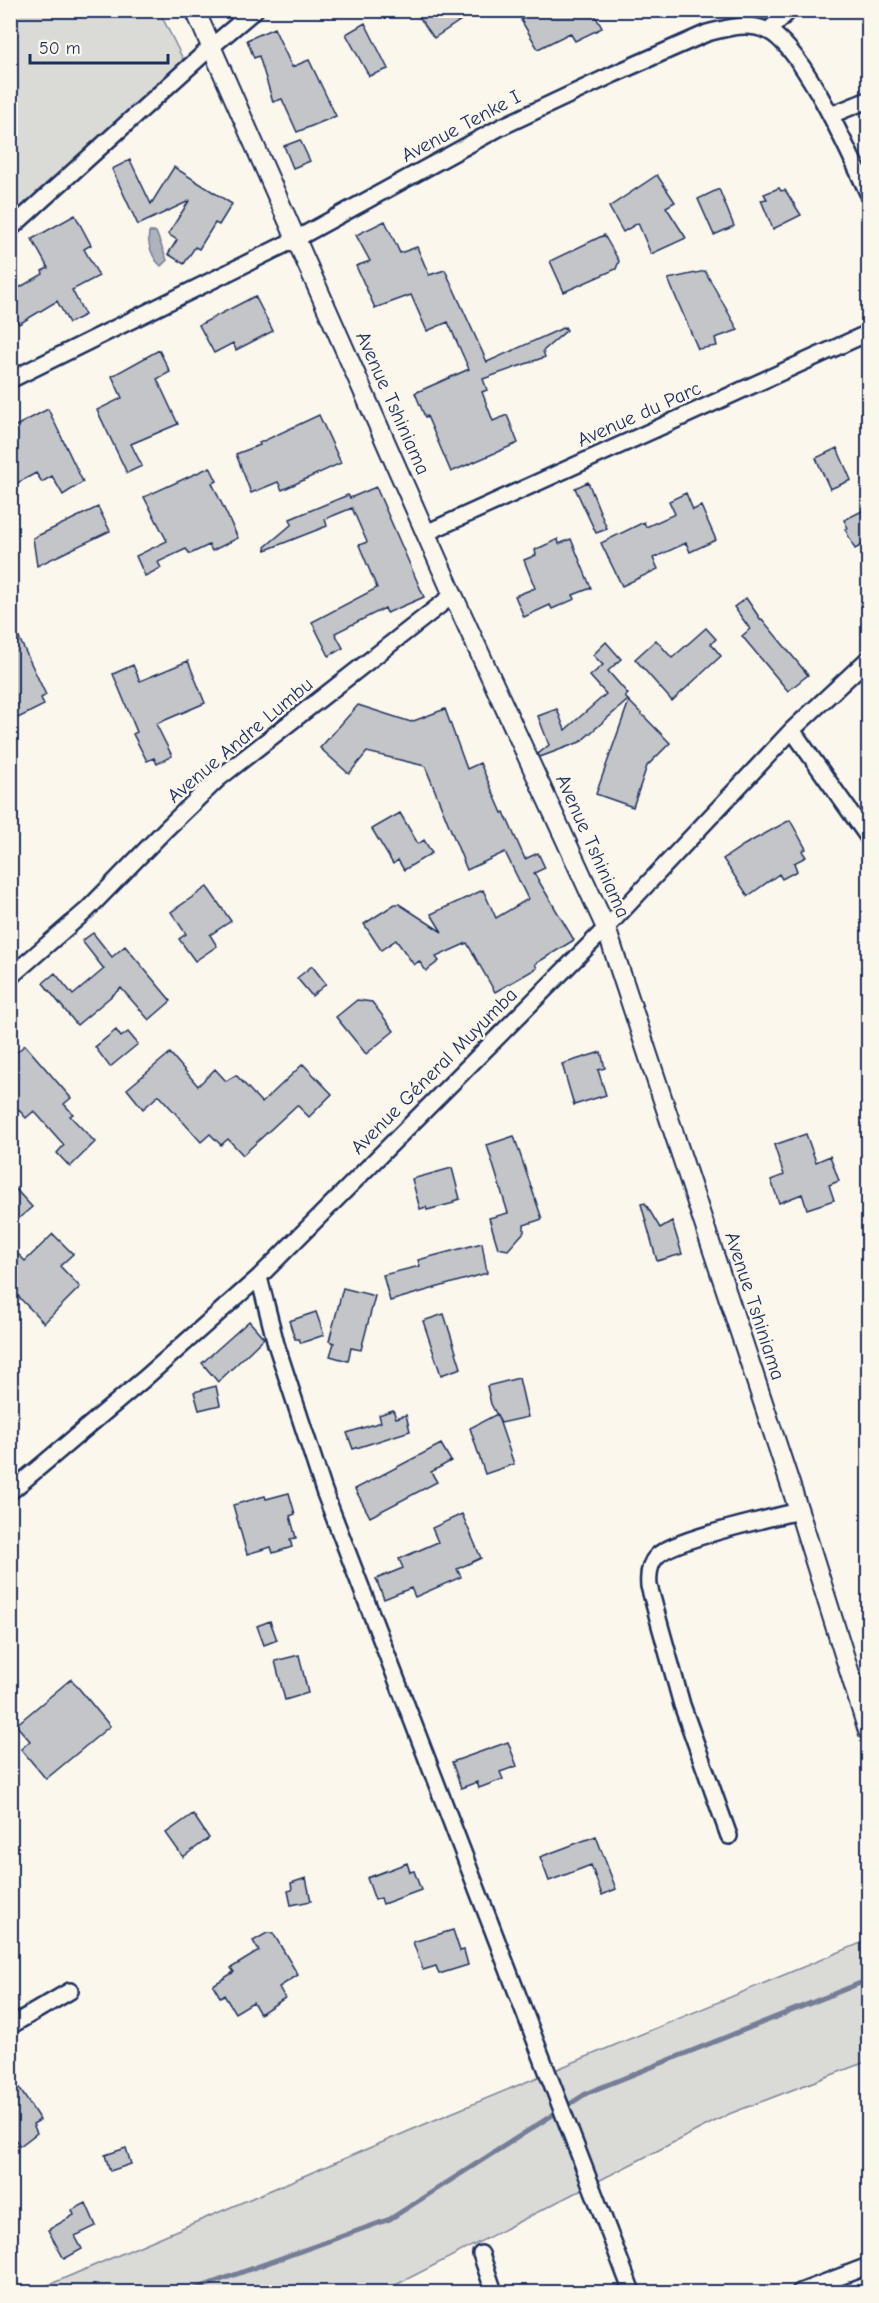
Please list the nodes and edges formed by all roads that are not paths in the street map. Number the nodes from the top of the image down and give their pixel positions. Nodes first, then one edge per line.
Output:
1 (195, 10) edge
2 (255, 10) edge
3 (790, 10) edge
4 (768, 31) junction
5 (211, 47) junction
6 (868, 100) edge
7 (831, 115) junction
8 (868, 193) edge
9 (10, 229) edge
10 (296, 239) junction
11 (868, 333) edge
12 (10, 380) edge
13 (426, 533) junction
14 (453, 595) junction
15 (868, 659) edge
16 (792, 730) junction
17 (868, 837) edge
18 (606, 928) junction
19 (10, 977) edge
20 (259, 1277) junction
21 (10, 1492) edge
22 (799, 1511) junction
23 (868, 1724) edge
24 (729, 1836) dead end
25 (70, 1991) dead end
26 (10, 2026) edge
27 (481, 2254) dead end
28 (868, 2266) edge
29 (494, 2292) edge
30 (632, 2292) edge
31 (800, 2292) edge

1 - 5 street, Avenue Tshiniama
2 - 5 street
3 - 4 street
4 - 7 street
4 - 10 street, Avenue Tenke I
5 - 9 street
5 - 10 street, Avenue Tshiniama
6 - 7 street
7 - 8 street
10 - 12 street, Avenue Tenke I
10 - 13 street, Avenue Tshiniama
11 - 13 street, Avenue du Parc
13 - 14 street, Avenue Tshiniama
14 - 18 street, Avenue Tshiniama
14 - 19 street, Avenue Andre Lumbu
15 - 16 street, Avenue Géneral Muyumba
16 - 17 street
16 - 18 street, Avenue Géneral Muyumba
18 - 20 street, Avenue Géneral Muyumba
18 - 22 street, Avenue Tshiniama
20 - 21 street, Avenue Géneral Muyumba
20 - 30 street
22 - 23 street, Avenue Tshiniama
22 - 24 street
25 - 26 street
27 - 29 street
28 - 31 street

